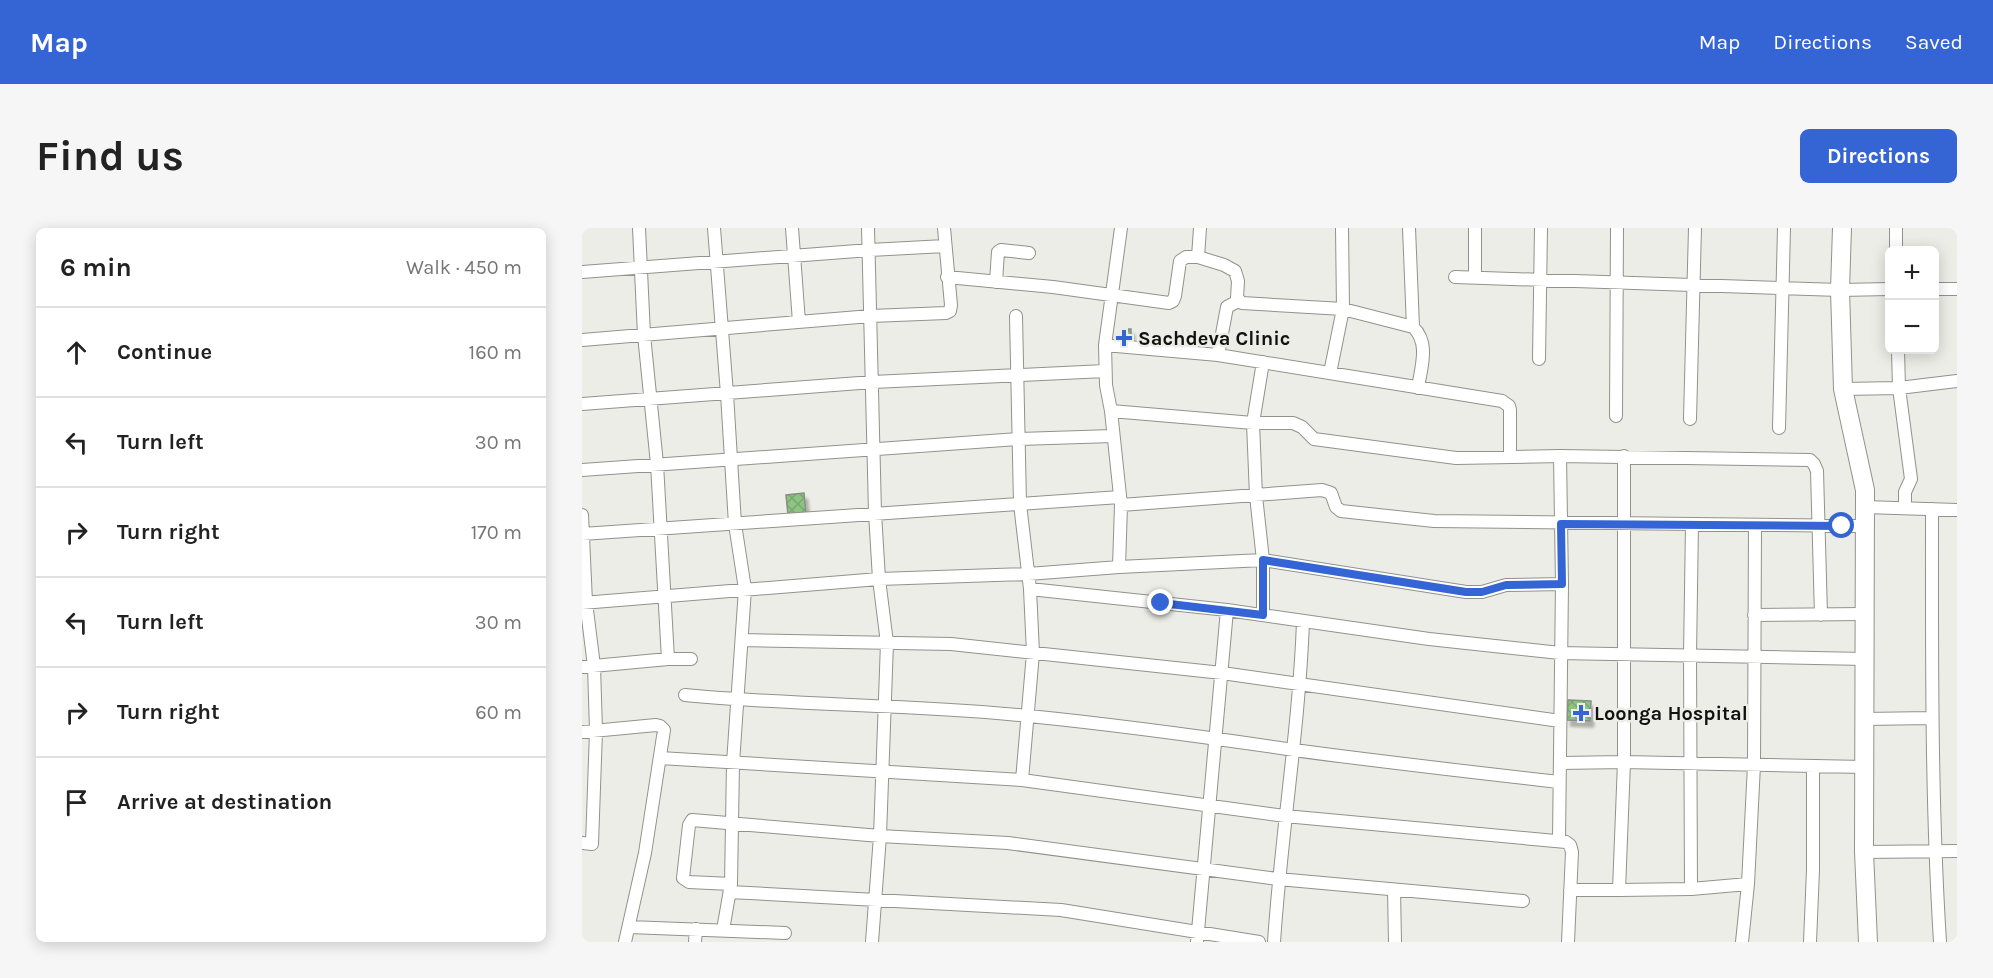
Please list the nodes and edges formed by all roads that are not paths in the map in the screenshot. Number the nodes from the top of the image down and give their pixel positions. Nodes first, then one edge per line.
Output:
1 (639, 228) edge
2 (714, 228) edge
3 (792, 228) edge
4 (868, 228) edge
5 (944, 228) edge
6 (1121, 228) edge
7 (1200, 228) edge
8 (1342, 228) edge
9 (1409, 228) edge
10 (1475, 228) edge
11 (1540, 228) edge
12 (1617, 228) edge
13 (1695, 228) edge
14 (1784, 228) edge
15 (1842, 228) edge
16 (1896, 228) edge
17 (945, 246) junction
18 (1896, 246) edge
19 (870, 250) junction
20 (1029, 253) dead end
21 (794, 257) junction
22 (1198, 257) junction
23 (716, 263) junction
24 (641, 269) junction
25 (582, 272) edge
26 (947, 277) junction
27 (1455, 277) dead end
28 (1475, 278) junction
29 (1539, 280) junction
30 (996, 282) junction
31 (1616, 282) junction
32 (1693, 285) junction
33 (1782, 288) junction
34 (1885, 289) edge
35 (1939, 289) edge
36 (1957, 289) edge
37 (1840, 290) junction
38 (1113, 295) junction
39 (1238, 301) junction
40 (1342, 309) junction
41 (872, 316) junction
42 (1017, 316) dead end
43 (799, 322) junction
44 (1413, 327) junction
45 (721, 328) junction
46 (644, 335) junction
47 (582, 340) edge
48 (1105, 345) junction
49 (1898, 354) edge
50 (1218, 355) junction
51 (1539, 359) dead end
52 (1263, 362) junction
53 (1105, 371) junction
54 (1329, 373) junction
55 (1017, 374) junction
56 (1957, 381) edge
57 (873, 382) junction
58 (1418, 388) junction
59 (1899, 388) junction
60 (1843, 389) junction
61 (727, 394) junction
62 (650, 399) junction
63 (582, 404) edge
64 (1111, 411) junction
65 (1616, 416) dead end
66 (1690, 419) dead end
67 (1253, 423) junction
68 (1779, 428) dead end
69 (1113, 436) junction
70 (1019, 439) junction
71 (873, 449) junction
72 (1510, 456) junction
73 (1560, 456) junction
74 (1624, 456) junction
75 (730, 459) junction
76 (657, 464) junction
77 (582, 470) edge
78 (1256, 496) junction
79 (1120, 501) junction
80 (1020, 504) junction
81 (1865, 507) junction
82 (1905, 508) junction
83 (1932, 509) junction
84 (1957, 510) edge
85 (875, 513) junction
86 (582, 515) edge
87 (735, 524) junction
88 (1561, 524) junction
89 (1625, 524) junction
90 (1692, 524) junction
91 (1755, 525) junction
92 (1818, 526) junction
93 (1866, 526) junction
94 (660, 529) junction
95 (583, 534) edge
96 (1263, 560) junction
97 (1119, 567) junction
98 (1028, 574) junction
99 (879, 579) junction
100 (1562, 584) junction
101 (745, 589) junction
102 (1030, 589) junction
103 (665, 596) junction
104 (584, 602) edge
105 (1227, 610) junction
106 (1866, 614) junction
107 (1263, 615) junction
108 (1754, 615) junction
109 (1821, 615) junction
110 (1303, 622) junction
111 (742, 640) junction
112 (887, 643) junction
113 (1033, 653) junction
114 (1560, 653) junction
115 (1625, 655) junction
116 (1690, 655) junction
117 (1753, 656) junction
118 (1865, 659) junction
119 (668, 660) junction
120 (691, 660) dead end
121 (588, 667) edge
122 (1222, 673) junction
123 (1300, 683) junction
124 (685, 695) dead end
125 (738, 700) junction
126 (884, 706) junction
127 (1027, 716) junction
128 (1931, 718) junction
129 (1864, 719) junction
130 (1560, 721) junction
131 (596, 731) junction
132 (582, 732) edge
133 (1215, 737) junction
134 (1294, 750) junction
135 (660, 758) junction
136 (1624, 762) junction
137 (733, 763) junction
138 (1560, 763) junction
139 (1690, 764) junction
140 (1754, 765) junction
141 (1813, 766) junction
142 (1864, 767) junction
143 (882, 772) junction
144 (1022, 780) junction
145 (588, 782) edge
146 (1559, 782) junction
147 (1210, 804) junction
148 (1285, 816) junction
149 (734, 824) junction
150 (880, 836) junction
151 (1559, 840) junction
152 (582, 843) edge
153 (1935, 851) junction
154 (1957, 851) edge
155 (1864, 852) junction
156 (1205, 869) junction
157 (1278, 879) junction
158 (1748, 884) junction
159 (731, 888) junction
160 (1691, 889) junction
161 (1394, 890) junction
162 (1570, 890) junction
163 (1619, 890) junction
164 (876, 900) junction
165 (1522, 901) dead end
166 (629, 927) junction
167 (696, 929) junction
168 (723, 930) junction
169 (785, 933) dead end
170 (1198, 937) edge
171 (625, 942) edge
172 (695, 942) edge
173 (872, 942) edge
174 (1259, 942) edge
175 (1274, 942) edge
176 (1395, 942) edge
177 (1568, 942) edge
178 (1742, 942) edge
179 (1810, 942) edge
180 (1868, 942) edge
181 (1940, 942) edge

1 - 24 street
2 - 23 street
3 - 21 street
4 - 19 street
5 - 17 street
6 - 38 street
7 - 22 street
8 - 40 street
9 - 44 street
10 - 28 street
11 - 29 street
12 - 31 street
13 - 32 street
14 - 33 street
15 - 37 main road
16 - 18 street
17 - 19 street
17 - 26 street
19 - 21 street
19 - 41 street
20 - 30 street
21 - 23 street
21 - 43 street
22 - 38 street
22 - 39 street
23 - 24 street
23 - 45 street
24 - 25 street
24 - 46 street
26 - 30 street
26 - 41 street
27 - 28 street
28 - 29 street
29 - 31 street
29 - 51 street
30 - 38 street
31 - 32 street
31 - 65 street
32 - 33 street
32 - 66 street
33 - 37 street
33 - 68 street
34 - 37 street
35 - 36 street
37 - 60 main road
38 - 48 street
39 - 40 street
39 - 50 street
40 - 44 street
40 - 54 street
41 - 43 street
41 - 57 street
42 - 55 street
43 - 45 street
44 - 58 street
45 - 46 street
45 - 61 street
46 - 47 street
46 - 62 street
48 - 50 street
48 - 53 street
49 - 59 street
50 - 52 street
52 - 54 street
52 - 67 street
53 - 55 street
53 - 64 street
54 - 58 street
55 - 57 street
55 - 70 street
56 - 59 street
57 - 61 street
57 - 71 street
58 - 72 street
59 - 60 street
59 - 82 street
60 - 81 main road
61 - 62 street
61 - 75 street
62 - 63 street
62 - 76 street
64 - 67 street
64 - 69 street
67 - 72 street
67 - 78 street
69 - 70 street
69 - 79 street
70 - 71 street
70 - 80 street
71 - 75 street
71 - 85 street
72 - 73 street
73 - 74 street
73 - 88 street
74 - 89 street
74 - 92 street
75 - 76 street
75 - 87 street
76 - 77 street
76 - 94 street
78 - 79 street
78 - 88 street
78 - 96 street
79 - 80 street
79 - 97 street
80 - 85 street
80 - 98 street
81 - 82 street
81 - 93 main road
82 - 83 street
83 - 84 street
83 - 128 street
85 - 87 street
85 - 99 street
86 - 95 street
87 - 94 street
87 - 101 street
88 - 89 street
88 - 100 street
89 - 90 street
89 - 115 street
90 - 91 street
90 - 116 street
91 - 92 street
91 - 108 street
92 - 93 street
92 - 109 street
93 - 106 main road
94 - 95 street
94 - 103 street
95 - 104 street
96 - 97 street
96 - 100 street
96 - 107 street
97 - 98 street
98 - 99 street
98 - 102 street
99 - 101 street
99 - 112 street
100 - 114 street
101 - 103 street
101 - 111 street
102 - 105 street
102 - 113 street
103 - 104 street
103 - 119 street
104 - 121 street
105 - 107 street
105 - 122 street
106 - 109 street
106 - 118 main road
107 - 110 street
108 - 109 street
108 - 117 street
110 - 114 street
110 - 123 street
111 - 112 street
111 - 125 street
112 - 113 street
112 - 126 street
113 - 122 street
113 - 127 street
114 - 115 street
114 - 130 street
115 - 116 street
115 - 136 street
116 - 117 street
116 - 139 street
117 - 118 street
117 - 140 street
118 - 129 main road
119 - 120 street
119 - 121 street
121 - 131 street
122 - 123 street
122 - 133 street
123 - 130 street
123 - 134 street
124 - 125 street
125 - 126 street
125 - 137 street
126 - 127 street
126 - 143 street
127 - 133 street
127 - 144 street
128 - 129 street
128 - 153 street
129 - 142 main road
130 - 138 street
131 - 132 street
131 - 135 street
131 - 145 street
133 - 134 street
133 - 147 street
134 - 146 street
134 - 148 street
135 - 137 street
135 - 166 street
136 - 138 street
136 - 139 street
136 - 163 street
137 - 143 street
137 - 149 street
138 - 146 street
139 - 140 street
139 - 160 street
140 - 141 street
140 - 158 street
141 - 142 street
141 - 179 street
142 - 155 main road
143 - 144 street
143 - 150 street
144 - 147 street
145 - 152 street
146 - 151 street
147 - 148 street
147 - 156 street
148 - 151 street
148 - 157 street
149 - 150 street
149 - 159 street
149 - 159 street
150 - 156 street
150 - 164 street
151 - 162 street
153 - 154 street
153 - 155 street
153 - 181 street
155 - 180 main road
156 - 157 street
156 - 170 street
157 - 161 street
157 - 175 street
158 - 160 street
158 - 178 street
159 - 164 street
159 - 168 street
160 - 163 street
161 - 165 street
161 - 176 street
162 - 163 street
162 - 177 street
164 - 170 street
164 - 173 street
166 - 167 street
166 - 171 street
167 - 168 street
167 - 172 street
168 - 169 street
170 - 174 street

